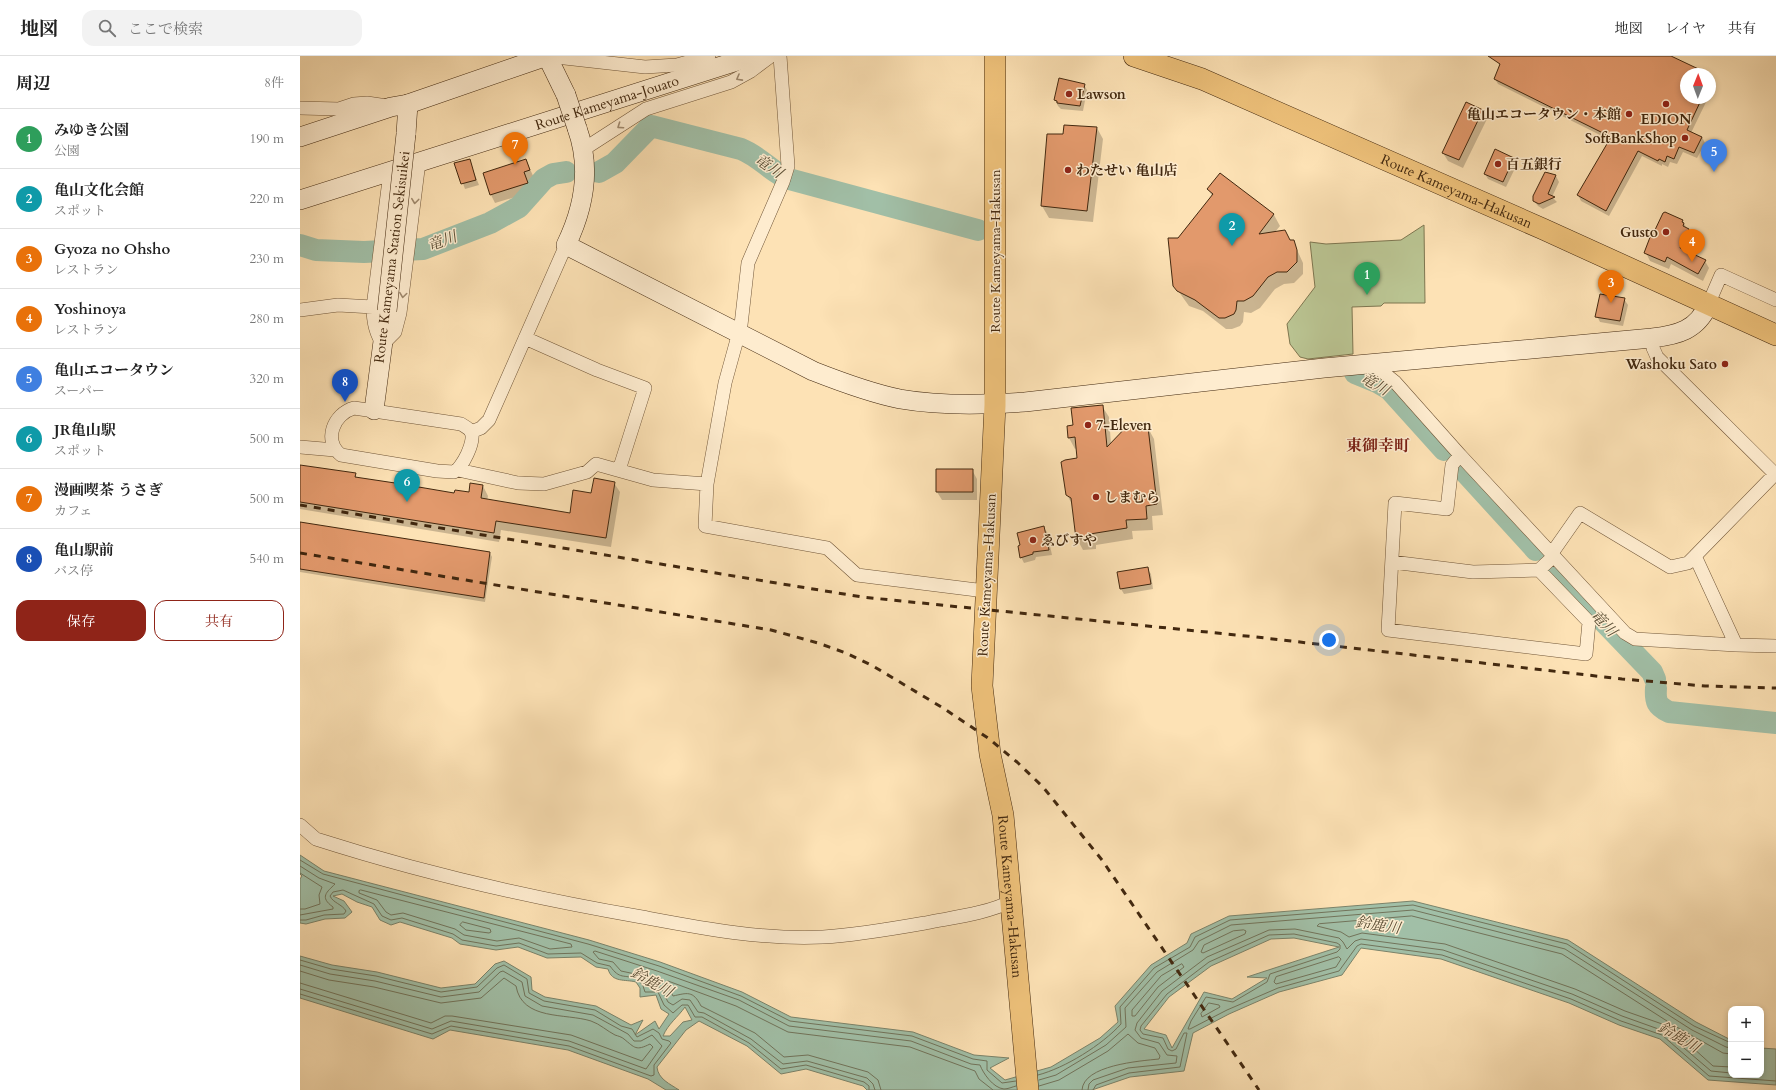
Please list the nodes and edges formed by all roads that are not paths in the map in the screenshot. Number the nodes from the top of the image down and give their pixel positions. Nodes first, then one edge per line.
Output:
1 (547, 56) edge
2 (709, 56) edge
3 (753, 56) edge
4 (771, 56) edge
5 (780, 56) edge
6 (995, 56) edge
7 (1134, 56) edge
8 (399, 105) junction
9 (300, 108) edge
10 (300, 137) edge
11 (584, 149) junction
12 (419, 162) junction
13 (390, 172) junction
14 (300, 200) edge
15 (566, 245) junction
16 (1776, 300) edge
17 (1708, 305) junction
18 (380, 309) junction
19 (300, 310) edge
20 (738, 333) junction
21 (1776, 335) edge
22 (525, 338) junction
23 (1652, 338) junction
24 (383, 344) junction
25 (1376, 364) junction
26 (995, 404) junction
27 (374, 410) junction
28 (471, 432) junction
29 (300, 447) edge
30 (335, 450) junction
31 (1460, 455) junction
32 (458, 470) junction
33 (619, 470) junction
34 (1775, 475) edge
35 (707, 484) junction
36 (1553, 555) junction
37 (1695, 556) junction
38 (1392, 562) junction
39 (1539, 570) junction
40 (985, 591) junction
41 (1736, 645) junction
42 (1776, 646) edge
43 (300, 825) edge
44 (1012, 906) junction
45 (1028, 1090) edge

1 - 2 street
1 - 8 street
1 - 11 street, bridge
3 - 12 street, Route Kameyama-Jouato
4 -> 11 street
5 - 20 street
6 - 26 main road, Route Kameyama-Hakusan
7 - 17 main road, Route Kameyama-Hakusan
8 - 9 street
8 - 10 street
8 - 18 street, Route Kameyama Station Sekisuikei, bridge
11 - 15 street
12 - 13 street, Route Kameyama-Jouato
12 -> 24 street
13 - 14 street, Route Kameyama-Jouato
13 - 18 street
15 - 20 street
15 - 22 street
16 - 17 street
17 - 21 main road, Route Kameyama-Hakusan
17 - 23 street
18 - 19 street
18 - 24 street, Route Kameyama Station Sekisuikei
20 - 26 street
20 - 35 street
22 - 28 street
22 - 33 street
23 - 25 street
23 - 34 street
24 - 27 street, Route Kameyama Station Sekisuikei
25 - 26 street
25 - 31 street
26 - 40 main road, Route Kameyama-Hakusan
27 - 28 street
27 - 30 street
28 - 32 street
29 - 30 street
30 - 32 street
31 - 36 street
31 - 38 street
32 - 33 street
33 - 35 street
34 - 37 street
35 - 40 street
36 - 37 street
36 - 39 street
36 - 41 street
37 - 41 street
38 - 39 street
38 - 39 street
40 - 44 main road, Route Kameyama-Hakusan
41 - 42 street
43 - 44 street
44 - 45 main road, Route Kameyama-Hakusan

